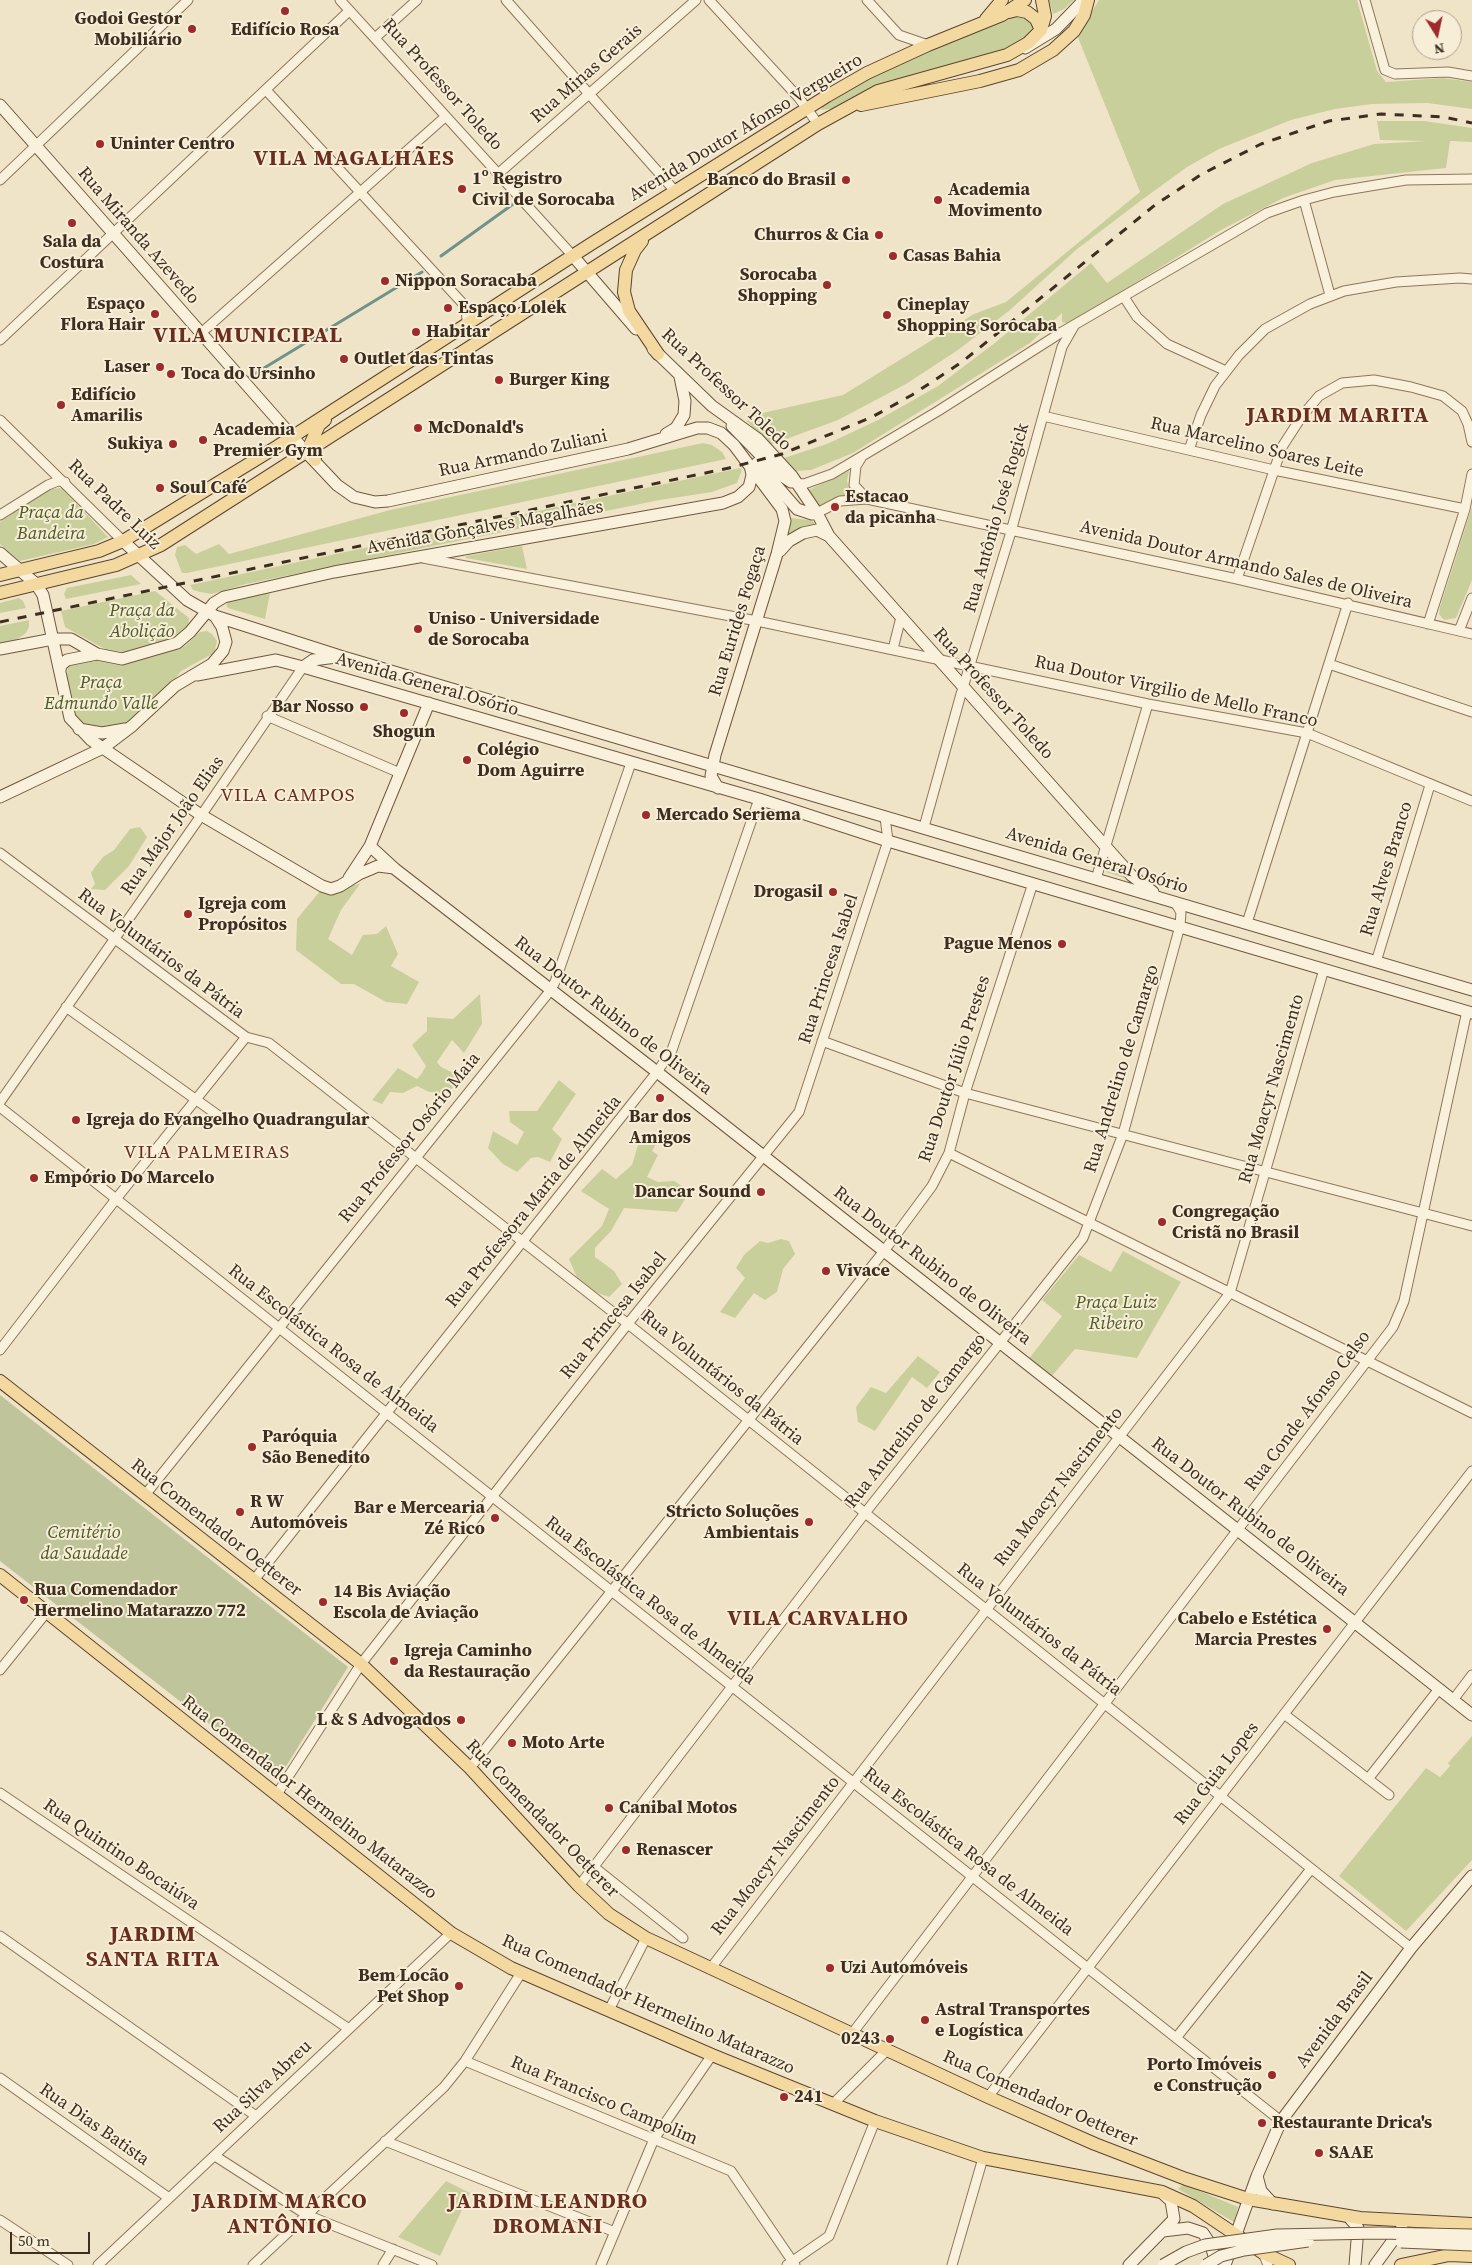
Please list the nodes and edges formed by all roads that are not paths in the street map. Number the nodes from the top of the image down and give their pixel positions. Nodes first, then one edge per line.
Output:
1 (188, 0) edge
2 (340, 0) edge
3 (417, 0) edge
4 (506, 0) edge
5 (696, 0) edge
6 (709, 0) edge
7 (867, 0) edge
8 (1002, 0) edge
9 (1025, 0) edge
10 (1042, 0) edge
11 (1084, 0) edge
12 (1088, 0) edge
13 (1365, 0) edge
14 (349, 11) junction
15 (1002, 14) junction
16 (982, 23) junction
17 (1041, 30) junction
18 (375, 38) junction
19 (928, 45) junction
20 (1007, 55) junction
21 (1472, 76) edge
22 (266, 90) junction
23 (590, 95) junction
24 (0, 105) edge
25 (807, 109) junction
26 (844, 109) junction
27 (445, 116) junction
28 (818, 124) junction
29 (35, 145) junction
30 (499, 173) junction
31 (1472, 179) edge
32 (0, 180) edge
33 (675, 191) junction
34 (360, 193) junction
35 (1304, 200) junction
36 (654, 229) junction
37 (113, 234) junction
38 (573, 256) junction
39 (586, 273) junction
40 (1472, 279) edge
41 (1330, 295) junction
42 (1124, 297) junction
43 (1075, 325) junction
44 (464, 328) junction
45 (200, 334) junction
46 (0, 340) edge
47 (1050, 340) junction
48 (658, 354) junction
49 (1059, 361) junction
50 (1226, 371) junction
51 (680, 377) junction
52 (338, 408) junction
53 (723, 414) junction
54 (1043, 416) junction
55 (0, 420) edge
56 (697, 428) junction
57 (721, 433) joint
58 (292, 436) junction
59 (656, 440) junction
60 (1472, 442) edge
61 (307, 450) junction
62 (1188, 450) junction
63 (861, 458) junction
64 (315, 460) joint
65 (750, 464) junction
66 (1274, 470) junction
67 (1472, 474) edge
68 (65, 482) junction
69 (795, 483) junction
70 (768, 489) joint
71 (867, 499) junction
72 (1465, 509) junction
73 (817, 513) junction
74 (0, 514) edge
75 (1012, 529) junction
76 (829, 536) junction
77 (124, 540) junction
78 (0, 554) edge
79 (778, 554) junction
80 (139, 555) junction
81 (422, 558) junction
82 (20, 570) junction
83 (0, 575) edge
84 (1237, 579) junction
85 (36, 584) junction
86 (0, 593) edge
87 (1472, 598) edge
88 (1348, 603) junction
89 (210, 614) junction
90 (901, 617) junction
91 (757, 621) junction
92 (1428, 624) junction
93 (1459, 631) junction
94 (1472, 634) edge
95 (53, 639) junction
96 (893, 649) junction
97 (0, 650) edge
98 (97, 654) junction
99 (340, 656) junction
100 (938, 659) junction
101 (1329, 664) junction
102 (970, 665) junction
103 (303, 667) junction
104 (60, 670) junction
105 (197, 675) junction
106 (962, 688) junction
107 (429, 703) junction
108 (1148, 704) junction
109 (1472, 712) edge
110 (267, 716) junction
111 (132, 726) junction
112 (78, 728) junction
113 (1307, 733) junction
114 (103, 748) junction
115 (631, 763) junction
116 (712, 766) junction
117 (400, 773) junction
118 (1430, 784) junction
119 (718, 788) junction
120 (0, 797) edge
121 (759, 799) junction
122 (1472, 801) edge
123 (201, 815) junction
124 (885, 817) junction
125 (924, 827) junction
126 (888, 840) junction
127 (370, 846) junction
128 (1106, 846) junction
129 (0, 853) edge
130 (395, 868) junction
131 (1096, 879) junction
132 (347, 881) junction
133 (1032, 883) junction
134 (1162, 899) junction
135 (1176, 904) junction
136 (1247, 923) junction
137 (1180, 926) junction
138 (113, 939) junction
139 (1376, 962) junction
140 (1324, 969) junction
141 (1472, 990) edge
142 (550, 991) junction
143 (66, 1007) junction
144 (1469, 1012) edge
145 (246, 1037) junction
146 (822, 1041) junction
147 (657, 1072) junction
148 (965, 1092) junction
149 (196, 1099) junction
150 (0, 1102) edge
151 (0, 1107) edge
152 (226, 1121) dead end
153 (1123, 1134) junction
154 (949, 1153) junction
155 (763, 1156) junction
156 (415, 1158) junction
157 (1265, 1171) junction
158 (116, 1199) junction
159 (1424, 1213) junction
160 (1090, 1223) junction
161 (1472, 1226) edge
162 (522, 1242) junction
163 (884, 1251) junction
164 (1230, 1292) junction
165 (628, 1324) junction
166 (279, 1327) junction
167 (999, 1342) junction
168 (0, 1350) edge
169 (1366, 1360) junction
170 (0, 1381) edge
171 (387, 1413) junction
172 (1472, 1413) edge
173 (748, 1419) junction
174 (1118, 1436) junction
175 (1472, 1471) edge
176 (145, 1495) junction
177 (492, 1496) junction
178 (865, 1513) junction
179 (1237, 1530) junction
180 (0, 1575) edge
181 (254, 1580) junction
182 (610, 1590) junction
183 (986, 1609) junction
184 (46, 1613) junction
185 (1355, 1622) junction
186 (361, 1664) junction
187 (0, 1670) edge
188 (1472, 1676) edge
189 (732, 1686) junction
190 (1439, 1689) junction
191 (1453, 1700) junction
192 (1105, 1703) junction
193 (1284, 1714) junction
194 (1472, 1715) edge
195 (470, 1768) junction
196 (1368, 1779) junction
197 (853, 1782) junction
198 (0, 1793) edge
199 (277, 1794) junction
200 (1221, 1795) junction
201 (1389, 1795) dead end
202 (594, 1867) junction
203 (1311, 1869) junction
204 (972, 1876) junction
205 (1472, 1876) edge
206 (579, 1886) junction
207 (451, 1932) junction
208 (0, 1936) edge
209 (646, 1938) junction
210 (683, 1938) dead end
211 (1411, 1948) junction
212 (1088, 1968) junction
213 (710, 1969) junction
214 (521, 1973) junction
215 (610, 2010) junction
216 (349, 2029) junction
217 (851, 2035) junction
218 (1176, 2038) junction
219 (886, 2051) junction
220 (712, 2055) junction
221 (465, 2061) junction
222 (0, 2078) edge
223 (988, 2097) junction
224 (833, 2104) junction
225 (256, 2116) junction
226 (875, 2121) junction
227 (1280, 2121) junction
228 (654, 2139) junction
229 (385, 2141) junction
230 (215, 2156) junction
231 (983, 2158) junction
232 (1256, 2176) junction
233 (1157, 2190) junction
234 (169, 2198) junction
235 (1248, 2199) junction
236 (1273, 2204) junction
237 (307, 2215) junction
238 (1348, 2216) junction
239 (1408, 2219) junction
240 (0, 2220) edge
241 (1472, 2224) edge
242 (615, 2232) junction
243 (1162, 2232) junction
244 (1236, 2235) junction
245 (1472, 2235) edge
246 (1472, 2245) edge
247 (392, 2249) junction
248 (1472, 2256) edge
249 (1266, 2259) edge
250 (1445, 2260) edge
251 (791, 2264) edge
252 (68, 2265) edge
253 (98, 2265) edge
254 (253, 2265) edge
255 (383, 2265) edge
256 (393, 2265) edge
257 (432, 2265) edge
258 (601, 2265) edge
259 (952, 2265) edge
260 (1130, 2265) edge
261 (1164, 2265) edge
262 (1206, 2265) edge
263 (1214, 2265) edge
264 (1225, 2265) edge
265 (1289, 2265) edge
266 (1355, 2265) edge
267 (1375, 2265) edge
268 (1401, 2265) edge

1 - 29 street
2 - 14 street, Rua Professor Toledo
3 - 18 street
4 - 23 street
5 - 23 street, Rua Minas Gerais
6 - 25 street
7 - 19 street
8 - 16 main road
9 - 15 main road, Avenida Doutor Afonso Vergueiro
10 - 17 main road
11 - 20 main road, Avenida Doutor Afonso Vergueiro
12 - 26 main road
13 - 21 street
14 - 18 street, Rua Professor Toledo
14 - 22 street
15 - 16 main road, Avenida Doutor Afonso Vergueiro
15 - 17 main road
16 - 19 main road, Avenida Doutor Afonso Vergueiro
17 - 20 main road, Avenida Doutor Afonso Vergueiro
18 - 27 street, Rua Professor Toledo
19 - 25 main road, Avenida Doutor Afonso Vergueiro
20 - 26 main road, Avenida Doutor Afonso Vergueiro
22 - 34 street
22 - 37 street
23 - 30 street, Rua Minas Gerais
23 - 33 street
24 - 29 main road, Rua Miranda Azevedo
25 - 28 street
25 - 33 main road, Avenida Doutor Afonso Vergueiro
26 - 28 main road, Avenida Doutor Afonso Vergueiro
27 - 30 street, Rua Professor Toledo
27 - 34 street
28 - 36 main road, Avenida Doutor Afonso Vergueiro
29 - 32 street
29 - 37 main road, Rua Miranda Azevedo
30 - 38 street, Rua Professor Toledo
31 - 35 street
33 - 38 main road, Avenida Doutor Afonso Vergueiro
34 - 44 street
34 - 45 street
35 - 41 street
35 - 42 street
36 - 39 main road, Avenida Doutor Afonso Vergueiro
36 - 48 main road
37 - 45 main road, Rua Miranda Azevedo
37 - 46 street
38 - 39 main road, Rua Professor Toledo
38 - 44 main road, Avenida Doutor Afonso Vergueiro
39 - 48 main road, Rua Professor Toledo
39 - 61 main road, Avenida Doutor Afonso Vergueiro
40 - 41 street
41 - 50 street
42 - 43 street
42 - 50 street
43 - 47 street
43 - 49 street, Rua Antônio José Rogick
44 - 52 main road, Avenida Doutor Afonso Vergueiro
45 - 58 main road, Rua Miranda Azevedo
47 - 49 street
47 - 63 street
48 - 51 main road, Rua Professor Toledo
49 - 54 street, Rua Antônio José Rogick
50 - 62 street
51 - 53 main road, Rua Professor Toledo
51 - 59 main road
52 - 58 main road, Avenida Doutor Afonso Vergueiro
52 - 61 main road
53 - 56 main road, Rua Armando Zuliani
53 - 69 main road, Rua Professor Toledo
54 - 62 street, Rua Marcelino Soares Leite
54 - 75 street, Rua Antônio José Rogick
55 - 68 street, Rua Padre Luiz
56 - 57 main road, Rua Armando Zuliani
56 - 59 main road, Rua Armando Zuliani
56 - 73 main road
57 - 65 main road, Rua Professor Toledo
58 - 61 main road, Rua Miranda Azevedo
58 - 77 main road, Avenida Doutor Afonso Vergueiro
59 - 64 main road, Rua Armando Zuliani
60 - 66 street
61 - 64 main road
61 - 80 main road, Avenida Doutor Afonso Vergueiro
62 - 66 street, Rua Marcelino Soares Leite
63 - 69 street
63 - 71 street
65 - 70 main road, Rua Professor Toledo
65 - 81 main road, Avenida Gonçalves Magalhães
66 - 72 street, Rua Marcelino Soares Leite
66 - 84 street
67 - 72 street
68 - 74 street
68 - 77 street, Rua Padre Luiz
69 - 73 main road, Rua Professor Toledo
70 - 79 main road, Rua Eurides Fogaça
71 - 73 street, Avenida Doutor Armando Sales de Oliveira
71 - 75 street, Avenida Doutor Armando Sales de Oliveira
72 - 92 street
73 - 76 main road, Rua Professor Toledo
75 - 84 street, Avenida Doutor Armando Sales de Oliveira
75 - 102 street, Rua Antônio José Rogick
76 - 79 main road
76 - 90 main road, Rua Professor Toledo
77 - 80 main road, Rua Padre Luiz
77 - 82 main road, Avenida Doutor Afonso Vergueiro
78 - 82 main road
79 - 91 main road, Rua Eurides Fogaça
80 - 85 main road, Avenida Doutor Afonso Vergueiro
80 - 89 main road, Rua Padre Luiz
81 - 89 main road, Avenida Gonçalves Magalhães
81 - 91 street, Rua Doutor Virgilio de Mello Franco
82 - 83 main road, Avenida Doutor Afonso Vergueiro
82 - 85 main road
84 - 88 street, Avenida Doutor Armando Sales de Oliveira
85 - 86 main road, Avenida Doutor Afonso Vergueiro
85 - 95 main road
87 - 93 street
88 - 92 street, Avenida Doutor Armando Sales de Oliveira
88 - 101 street
89 - 98 main road
89 - 99 main road, Avenida General Osório
89 - 105 main road
90 - 96 street
90 - 100 main road, Rua Professor Toledo
91 - 96 street, Rua Doutor Virgilio de Mello Franco
91 - 116 main road, Rua Eurides Fogaça
92 - 93 street, Avenida Doutor Armando Sales de Oliveira
93 - 94 street, Avenida Doutor Armando Sales de Oliveira
95 - 97 main road
95 - 98 main road
95 - 104 main road
96 - 100 street, Rua Doutor Virgilio de Mello Franco
98 - 104 main road
99 - 103 main road
99 - 116 main road, Avenida General Osório
100 - 102 street, Rua Doutor Virgilio de Mello Franco
100 - 106 main road, Rua Professor Toledo
101 - 109 street
101 - 113 street
102 - 106 street, Rua Antônio José Rogick
102 - 108 street, Rua Doutor Virgilio de Mello Franco
103 - 105 main road, Avenida General Osório
103 - 107 main road, Avenida General Osório
103 - 110 street, Rua Major João Elias
104 - 112 main road
105 - 111 main road
106 - 125 street, Rua Antônio José Rogick
106 - 128 main road, Rua Professor Toledo
107 - 115 main road, Avenida General Osório
107 - 117 main road
108 - 113 street, Rua Doutor Virgilio de Mello Franco
108 - 128 street
110 - 117 street
110 - 123 street, Rua Major João Elias
111 - 112 main road
111 - 114 main road
112 - 114 main road
113 - 118 street, Rua Doutor Virgilio de Mello Franco
113 - 136 street
114 - 120 main road
114 - 123 main road
115 - 119 main road, Avenida General Osório
115 - 142 street, Rua Professor Osório Maia
116 - 119 main road
116 - 124 main road, Avenida General Osório
117 - 127 main road
118 - 122 street, Rua Doutor Virgilio de Mello Franco
118 - 139 street, Rua Alves Branco
119 - 121 main road, Avenida General Osório
121 - 126 main road, Avenida General Osório
121 - 147 street, Rua Professora Maria de Almeida
123 - 132 main road
123 - 138 street, Rua Major João Elias
124 - 125 main road, Avenida General Osório
124 - 126 street, Rua Princesa Isabel
125 - 131 main road, Avenida General Osório
126 - 133 main road, Avenida General Osório
126 - 146 street, Rua Princesa Isabel
127 - 130 main road, Rua Doutor Rubino de Oliveira
127 - 132 main road
128 - 131 street
128 - 134 main road, Rua Professor Toledo
129 - 138 street, Rua Voluntários da Pátria
130 - 132 main road
130 - 142 main road, Rua Doutor Rubino de Oliveira
131 - 134 main road, Avenida General Osório
133 - 137 main road, Avenida General Osório
133 - 148 street, Rua Doutor Júlio Prestes
134 - 135 main road, Avenida General Osório
135 - 136 main road, Avenida General Osório
135 - 137 street
136 - 139 main road, Avenida General Osório
137 - 140 main road, Avenida General Osório
137 - 153 street, Rua Andrelino de Camargo
138 - 143 street, Rua Major João Elias
138 - 145 street, Rua Voluntários da Pátria
139 - 141 main road, Avenida General Osório
140 - 144 main road, Avenida General Osório
140 - 157 street, Rua Moacyr Nascimento
142 - 147 main road, Rua Doutor Rubino de Oliveira
142 - 156 street, Rua Professor Osório Maia
143 - 149 street
143 - 150 street, Rua Major João Elias
144 - 159 street, Rua Conde Afonso Celso
145 - 149 street
145 - 156 street, Rua Voluntários da Pátria
146 - 148 street
146 - 155 street, Rua Princesa Isabel
147 - 155 main road, Rua Doutor Rubino de Oliveira
147 - 162 street, Rua Professora Maria de Almeida
148 - 153 street
148 - 154 street, Rua Doutor Júlio Prestes
149 - 152 street
149 - 158 street
151 - 158 street, Rua Escolástica Rosa de Almeida
153 - 157 street
153 - 160 street, Rua Andrelino de Camargo
154 - 160 street
154 - 163 street, Rua Doutor Júlio Prestes
155 - 163 main road, Rua Doutor Rubino de Oliveira
155 - 165 street, Rua Princesa Isabel
156 - 162 street, Rua Voluntários da Pátria
156 - 166 street, Rua Professor Osório Maia
157 - 159 street
157 - 164 street, Rua Moacyr Nascimento
158 - 166 street, Rua Escolástica Rosa de Almeida
158 - 168 street
159 - 161 street
159 - 169 street, Rua Conde Afonso Celso
160 - 164 street
160 - 167 street, Rua Andrelino de Camargo
162 - 165 street, Rua Voluntários da Pátria
162 - 171 street, Rua Professora Maria de Almeida
163 - 167 main road, Rua Doutor Rubino de Oliveira
163 - 173 street, Rua Doutor Júlio Prestes
164 - 169 street
164 - 174 street, Rua Moacyr Nascimento
165 - 173 street, Rua Voluntários da Pátria
165 - 177 street, Rua Princesa Isabel
166 - 171 street, Rua Escolástica Rosa de Almeida
166 - 176 street, Rua Professor Osório Maia
167 - 174 main road, Rua Doutor Rubino de Oliveira
167 - 178 street, Rua Andrelino de Camargo
169 - 172 street
169 - 179 street, Rua Conde Afonso Celso
170 - 176 main road, Rua Comendador Oetterer
171 - 177 street, Rua Escolástica Rosa de Almeida
171 - 181 street, Rua Professora Maria de Almeida
173 - 178 street, Rua Voluntários da Pátria
173 - 182 street, Rua Doutor Júlio Prestes
174 - 179 main road, Rua Doutor Rubino de Oliveira
174 - 183 street, Rua Moacyr Nascimento
175 - 185 street, Rua Guia Lopes
176 - 181 main road, Rua Comendador Oetterer
177 - 182 street, Rua Escolástica Rosa de Almeida
177 - 186 street, Rua Princesa Isabel
178 - 183 street, Rua Voluntários da Pátria
178 - 189 street, Rua Andrelino de Camargo
179 - 185 main road, Rua Doutor Rubino de Oliveira
179 - 192 street, Rua Conde Afonso Celso
180 - 184 main road, Rua Comendador Hermelino Matarazzo
181 - 186 main road, Rua Comendador Oetterer
182 - 189 street, Rua Escolástica Rosa de Almeida
182 - 195 street, Rua Doutor Júlio Prestes
183 - 192 street, Rua Voluntários da Pátria
183 - 197 street, Rua Moacyr Nascimento
184 - 187 street
184 - 199 main road, Rua Comendador Hermelino Matarazzo
185 - 190 main road, Rua Doutor Rubino de Oliveira
185 - 193 street, Rua Guia Lopes
186 - 195 main road, Rua Comendador Oetterer
186 - 199 street, Rua Princesa Isabel
188 - 191 street
189 - 197 street, Rua Escolástica Rosa de Almeida
189 - 202 street, Rua Andrelino de Camargo
190 - 191 main road, Rua Doutor Rubino de Oliveira
190 - 196 street
191 - 194 main road, Rua Doutor Rubino de Oliveira
192 - 200 street, Rua Voluntários da Pátria
192 - 204 street, Rua Conde Afonso Celso
193 - 196 street
193 - 200 street, Rua Guia Lopes
195 - 206 main road, Rua Comendador Oetterer
196 - 201 street
197 - 204 street, Rua Escolástica Rosa de Almeida
197 - 213 street, Rua Moacyr Nascimento
198 - 216 street, Rua Quintino Bocaiúva
199 - 207 main road, Rua Comendador Hermelino Matarazzo
200 - 203 street, Rua Voluntários da Pátria
200 - 212 street, Rua Guia Lopes
202 - 206 street, Rua Andrelino de Camargo
202 - 210 street, Rua Comendador Oetterer
203 - 211 street, Rua Voluntários da Pátria
203 - 218 street
204 - 212 street, Rua Escolástica Rosa de Almeida
204 - 217 street, Rua Conde Afonso Celso
205 - 211 main road, Avenida Brasil
206 - 209 main road, Rua Comendador Oetterer
207 - 214 main road, Rua Comendador Hermelino Matarazzo
207 - 216 street, Rua Silva Abreu
208 - 225 street
209 - 213 main road, Rua Comendador Oetterer
209 - 215 street
211 - 227 main road, Avenida Brasil
212 - 218 street, Rua Escolástica Rosa de Almeida
212 - 223 street, Rua Guia Lopes
213 - 217 main road, Rua Comendador Oetterer
214 - 215 main road, Rua Comendador Hermelino Matarazzo
214 - 221 street
215 - 220 main road, Rua Comendador Hermelino Matarazzo
216 - 225 street, Rua Silva Abreu
217 - 219 main road, Rua Comendador Oetterer
218 - 227 street, Rua Escolástica Rosa de Almeida
219 - 223 main road, Rua Comendador Oetterer
219 - 224 street
220 - 224 main road, Rua Comendador Hermelino Matarazzo
220 - 228 street
221 - 228 street, Rua Francisco Campolim
221 - 229 street
222 - 234 street, Rua Dias Batista
223 - 235 main road, Rua Comendador Oetterer
224 - 226 main road, Rua Comendador Hermelino Matarazzo
225 - 230 street, Rua Silva Abreu
226 - 231 main road, Rua Comendador Hermelino Matarazzo
226 - 251 street
227 - 232 main road, Avenida Brasil
228 - 242 street
228 - 251 street, Rua Francisco Campolim
229 - 237 street
229 - 242 street
230 - 234 street, Rua Silva Abreu
230 - 237 street
231 - 233 main road, Rua Comendador Hermelino Matarazzo
231 - 259 street
232 - 235 main road, Avenida Brasil
232 - 236 main road
233 - 243 main road
233 - 244 main road, Rua Comendador Hermelino Matarazzo
234 - 253 street, Rua Silva Abreu
235 - 236 main road, Rua Comendador Oetterer
235 - 244 main road, Avenida Brasil
236 - 238 main road, Rua Comendador Oetterer
237 - 247 street
237 - 254 street
238 - 239 main road, Rua Comendador Oetterer
238 - 266 main road
239 - 241 main road, Rua Comendador Oetterer
239 - 267 main road
240 - 252 street
242 - 258 street
243 - 260 main road
243 - 263 main road
244 - 249 main road, Rua Comendador Hermelino Matarazzo
244 - 264 main road, Avenida Brasil
245 - 261 main road, bridge
246 - 262 main road, bridge
247 - 255 street
247 - 256 street
247 - 257 street
248 - 250 main road
249 - 265 main road, Rua Comendador Hermelino Matarazzo
250 - 268 main road

